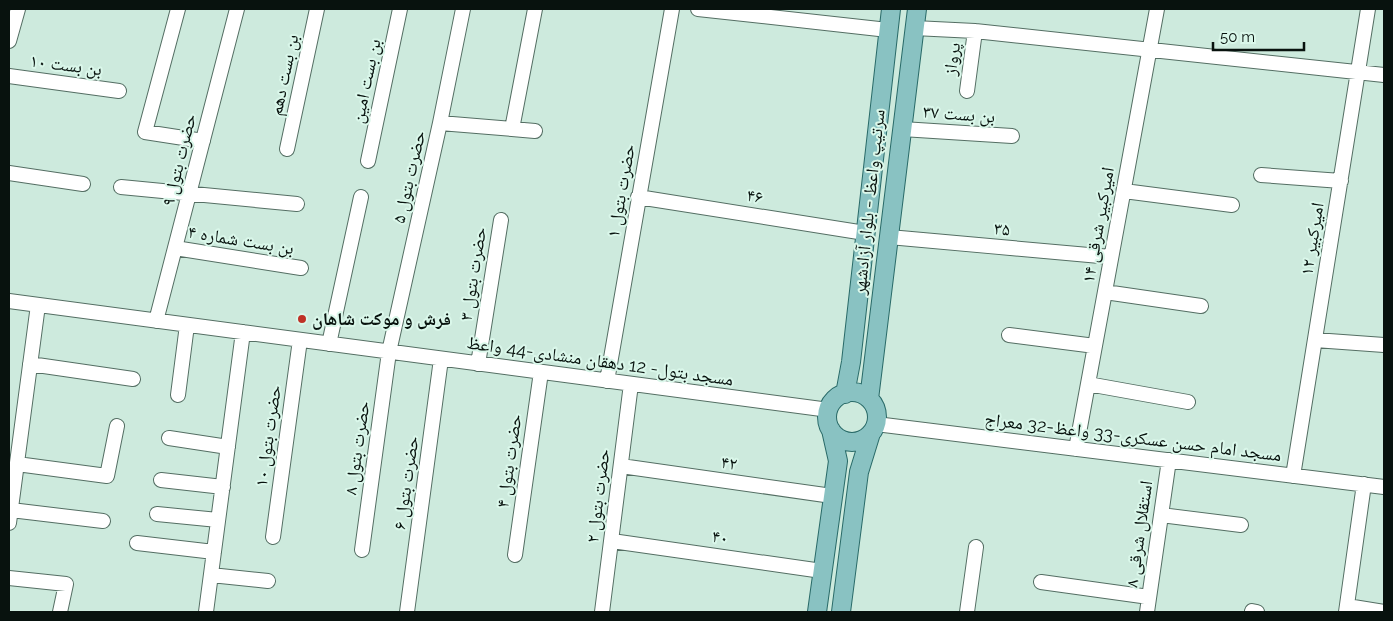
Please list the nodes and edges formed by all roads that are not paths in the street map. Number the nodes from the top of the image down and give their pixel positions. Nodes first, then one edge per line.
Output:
1 (18, 9) edge
2 (178, 9) edge
3 (237, 9) edge
4 (317, 9) edge
5 (400, 9) edge
6 (462, 9) edge
7 (535, 9) edge
8 (672, 9) edge
9 (698, 9) edge
10 (891, 9) edge
11 (917, 9) edge
12 (1157, 9) edge
13 (1368, 9) edge
14 (771, 13) edge
15 (914, 28) junction
16 (888, 30) junction
17 (975, 31) junction
18 (9, 41) edge
19 (1150, 51) junction
20 (1358, 72) junction
21 (1384, 75) edge
22 (9, 76) edge
23 (119, 91) dead end
24 (967, 91) dead end
25 (440, 123) junction
26 (512, 129) junction
27 (902, 129) junction
28 (535, 131) dead end
29 (1012, 136) dead end
30 (203, 141) junction
31 (287, 149) dead end
32 (368, 161) dead end
33 (9, 173) edge
34 (1262, 175) dead end
35 (1341, 181) junction
36 (84, 184) dead end
37 (121, 187) dead end
38 (1124, 191) junction
39 (190, 192) junction
40 (362, 197) dead end
41 (638, 197) junction
42 (297, 204) dead end
43 (1232, 205) dead end
44 (500, 220) dead end
45 (865, 233) junction
46 (889, 238) junction
47 (175, 248) junction
48 (1111, 257) junction
49 (301, 268) dead end
50 (1105, 292) junction
51 (9, 301) edge
52 (38, 305) junction
53 (1201, 306) dead end
54 (156, 321) junction
55 (187, 325) junction
56 (243, 332) junction
57 (1009, 335) dead end
58 (300, 340) junction
59 (1315, 340) junction
60 (328, 344) junction
61 (1384, 345) edge
62 (1095, 346) junction
63 (389, 352) junction
64 (441, 359) junction
65 (30, 364) junction
66 (478, 364) junction
67 (541, 372) junction
68 (133, 379) dead end
69 (606, 381) junction
70 (631, 384) junction
71 (1088, 384) junction
72 (844, 394) junction
73 (178, 395) dead end
74 (870, 399) junction
75 (1188, 402) dead end
76 (829, 410) junction
77 (117, 426) dead end
78 (874, 429) junction
79 (831, 430) junction
80 (169, 438) dead end
81 (228, 447) junction
82 (1076, 449) junction
83 (1169, 460) junction
84 (17, 464) junction
85 (621, 466) junction
86 (1293, 476) junction
87 (161, 480) dead end
88 (1364, 484) junction
89 (222, 486) junction
90 (1384, 487) edge
91 (832, 496) junction
92 (157, 514) dead end
93 (1161, 515) junction
94 (10, 517) edge
95 (218, 520) junction
96 (103, 521) dead end
97 (1241, 525) dead end
98 (273, 537) dead end
99 (612, 541) junction
100 (137, 542) dead end
101 (976, 547) dead end
102 (362, 550) dead end
103 (214, 552) junction
104 (515, 555) dead end
105 (822, 571) junction
106 (211, 574) junction
107 (9, 578) edge
108 (268, 581) dead end
109 (1040, 582) dead end
110 (1149, 597) junction
111 (1347, 609) edge
112 (60, 612) edge
113 (206, 612) edge
114 (407, 612) edge
115 (602, 612) edge
116 (817, 612) edge
117 (841, 612) edge
118 (968, 612) edge
119 (1147, 612) edge
120 (1384, 612) edge

1 - 18 street
2 - 30 street
3 - 30 street, حضرت بتول ۹
4 - 31 street, بن بست دهم
5 - 32 street, بن بست امین
6 - 25 street, حضرت بتول ۵
7 - 26 street
8 - 41 street, حضرت بتول ۱
9 - 14 street
10 - 16 main road, سرتیپ واعظ - بلوار آزادشهر
11 - 15 main road, سرتیپ واعظ - بلوار آزادشهر
12 - 19 street, ۱۴ امیرکبیر شرقی
13 - 20 street, امیرکبیر ۱۲
14 - 16 street
15 - 17 street
15 - 27 main road, سرتیپ واعظ - بلوار آزادشهر
16 - 45 main road, سرتیپ واعظ - بلوار آزادشهر
17 - 19 street
17 - 24 street, پرواز
19 - 20 street
19 - 38 street, ۱۴ امیرکبیر شرقی
20 - 21 street
20 - 35 street, امیرکبیر ۱۲
22 - 23 street, بن بست ۱۰
25 - 26 street
25 - 63 street, حضرت بتول ۵
26 - 28 street
27 - 29 street, بن بست ۳۷
27 - 46 main road, سرتیپ واعظ - بلوار آزادشهر
30 - 39 street, حضرت بتول ۹
33 - 36 street
34 - 35 street
35 - 59 street, امیرکبیر ۱۲
37 - 39 street
38 - 43 street
38 - 48 street, ۱۴ امیرکبیر شرقی
39 - 42 street
39 - 47 street, حضرت بتول ۹
40 - 60 street
41 - 45 street, ۴۶
41 - 69 street, حضرت بتول ۱
44 - 66 street, حضرت بتول ۳
45 - 72 main road, سرتیپ واعظ - بلوار آزادشهر
46 - 48 street, ۳۵
46 - 74 main road, سرتیپ واعظ - بلوار آزادشهر
47 - 49 street, بن بست شماره ۴
47 - 54 street, حضرت بتول ۹
48 - 50 street, ۱۴ امیرکبیر شرقی
50 - 53 street
50 - 62 street, ۱۴ امیرکبیر شرقی
51 - 52 street, مسجد بتول- 12 دهقان منشادی-44 واعظ
52 - 54 street, مسجد بتول- 12 دهقان منشادی-44 واعظ
52 - 65 street
54 - 55 street, مسجد بتول- 12 دهقان منشادی-44 واعظ
55 - 56 street, مسجد بتول- 12 دهقان منشادی-44 واعظ
55 - 73 street
56 - 58 street, مسجد بتول- 12 دهقان منشادی-44 واعظ
56 - 81 street
57 - 62 street
58 - 60 street, مسجد بتول- 12 دهقان منشادی-44 واعظ
58 - 98 street, حضرت بتول ۱۰
59 - 61 street
59 - 86 street, امیرکبیر ۱۲
60 - 63 street, مسجد بتول- 12 دهقان منشادی-44 واعظ
62 - 71 street, ۱۴ امیرکبیر شرقی
63 - 64 street, مسجد بتول- 12 دهقان منشادی-44 واعظ
63 - 102 street, حضرت بتول ۸
64 - 66 street, مسجد بتول- 12 دهقان منشادی-44 واعظ
64 - 114 street, حضرت بتول ۶
65 - 68 street
65 - 84 street
66 - 67 street, مسجد بتول- 12 دهقان منشادی-44 واعظ
67 - 69 street, مسجد بتول- 12 دهقان منشادی-44 واعظ
67 - 104 street, حضرت بتول ۴
69 - 70 street, مسجد بتول- 12 دهقان منشادی-44 واعظ
70 - 76 street, مسجد بتول- 12 دهقان منشادی-44 واعظ
70 - 85 street, حضرت بتول ۲
71 - 75 street
71 - 82 street, ۱۴ امیرکبیر شرقی
72 - 74 main road
72 - 76 main road
74 - 78 main road
76 - 79 main road
77 - 84 street
78 - 79 main road
78 - 82 street, مسجد امام حسن عسکری-33 واعظ-32 معراج
78 - 117 main road
79 - 91 main road
80 - 81 street
81 - 89 street
82 - 83 street, مسجد امام حسن عسکری-33 واعظ-32 معراج
83 - 86 street, مسجد امام حسن عسکری-33 واعظ-32 معراج
83 - 93 street, استقلال شرقی ۸
84 - 94 street
85 - 91 street, ۴۲
85 - 99 street, حضرت بتول ۲
86 - 88 street, مسجد امام حسن عسکری-33 واعظ-32 معراج
87 - 89 street
88 - 90 street, مسجد امام حسن عسکری-33 واعظ-32 معراج
88 - 111 street
89 - 95 street
91 - 105 main road
92 - 95 street
93 - 97 street
93 - 110 street, استقلال شرقی ۸
94 - 96 street
95 - 103 street
99 - 105 street, ۴۰
99 - 115 street, حضرت بتول ۲
100 - 103 street
101 - 118 street
103 - 106 street
105 - 116 main road
106 - 108 street
106 - 113 street
107 - 112 street
109 - 110 street
110 - 119 street, استقلال شرقی ۸
111 - 120 street

